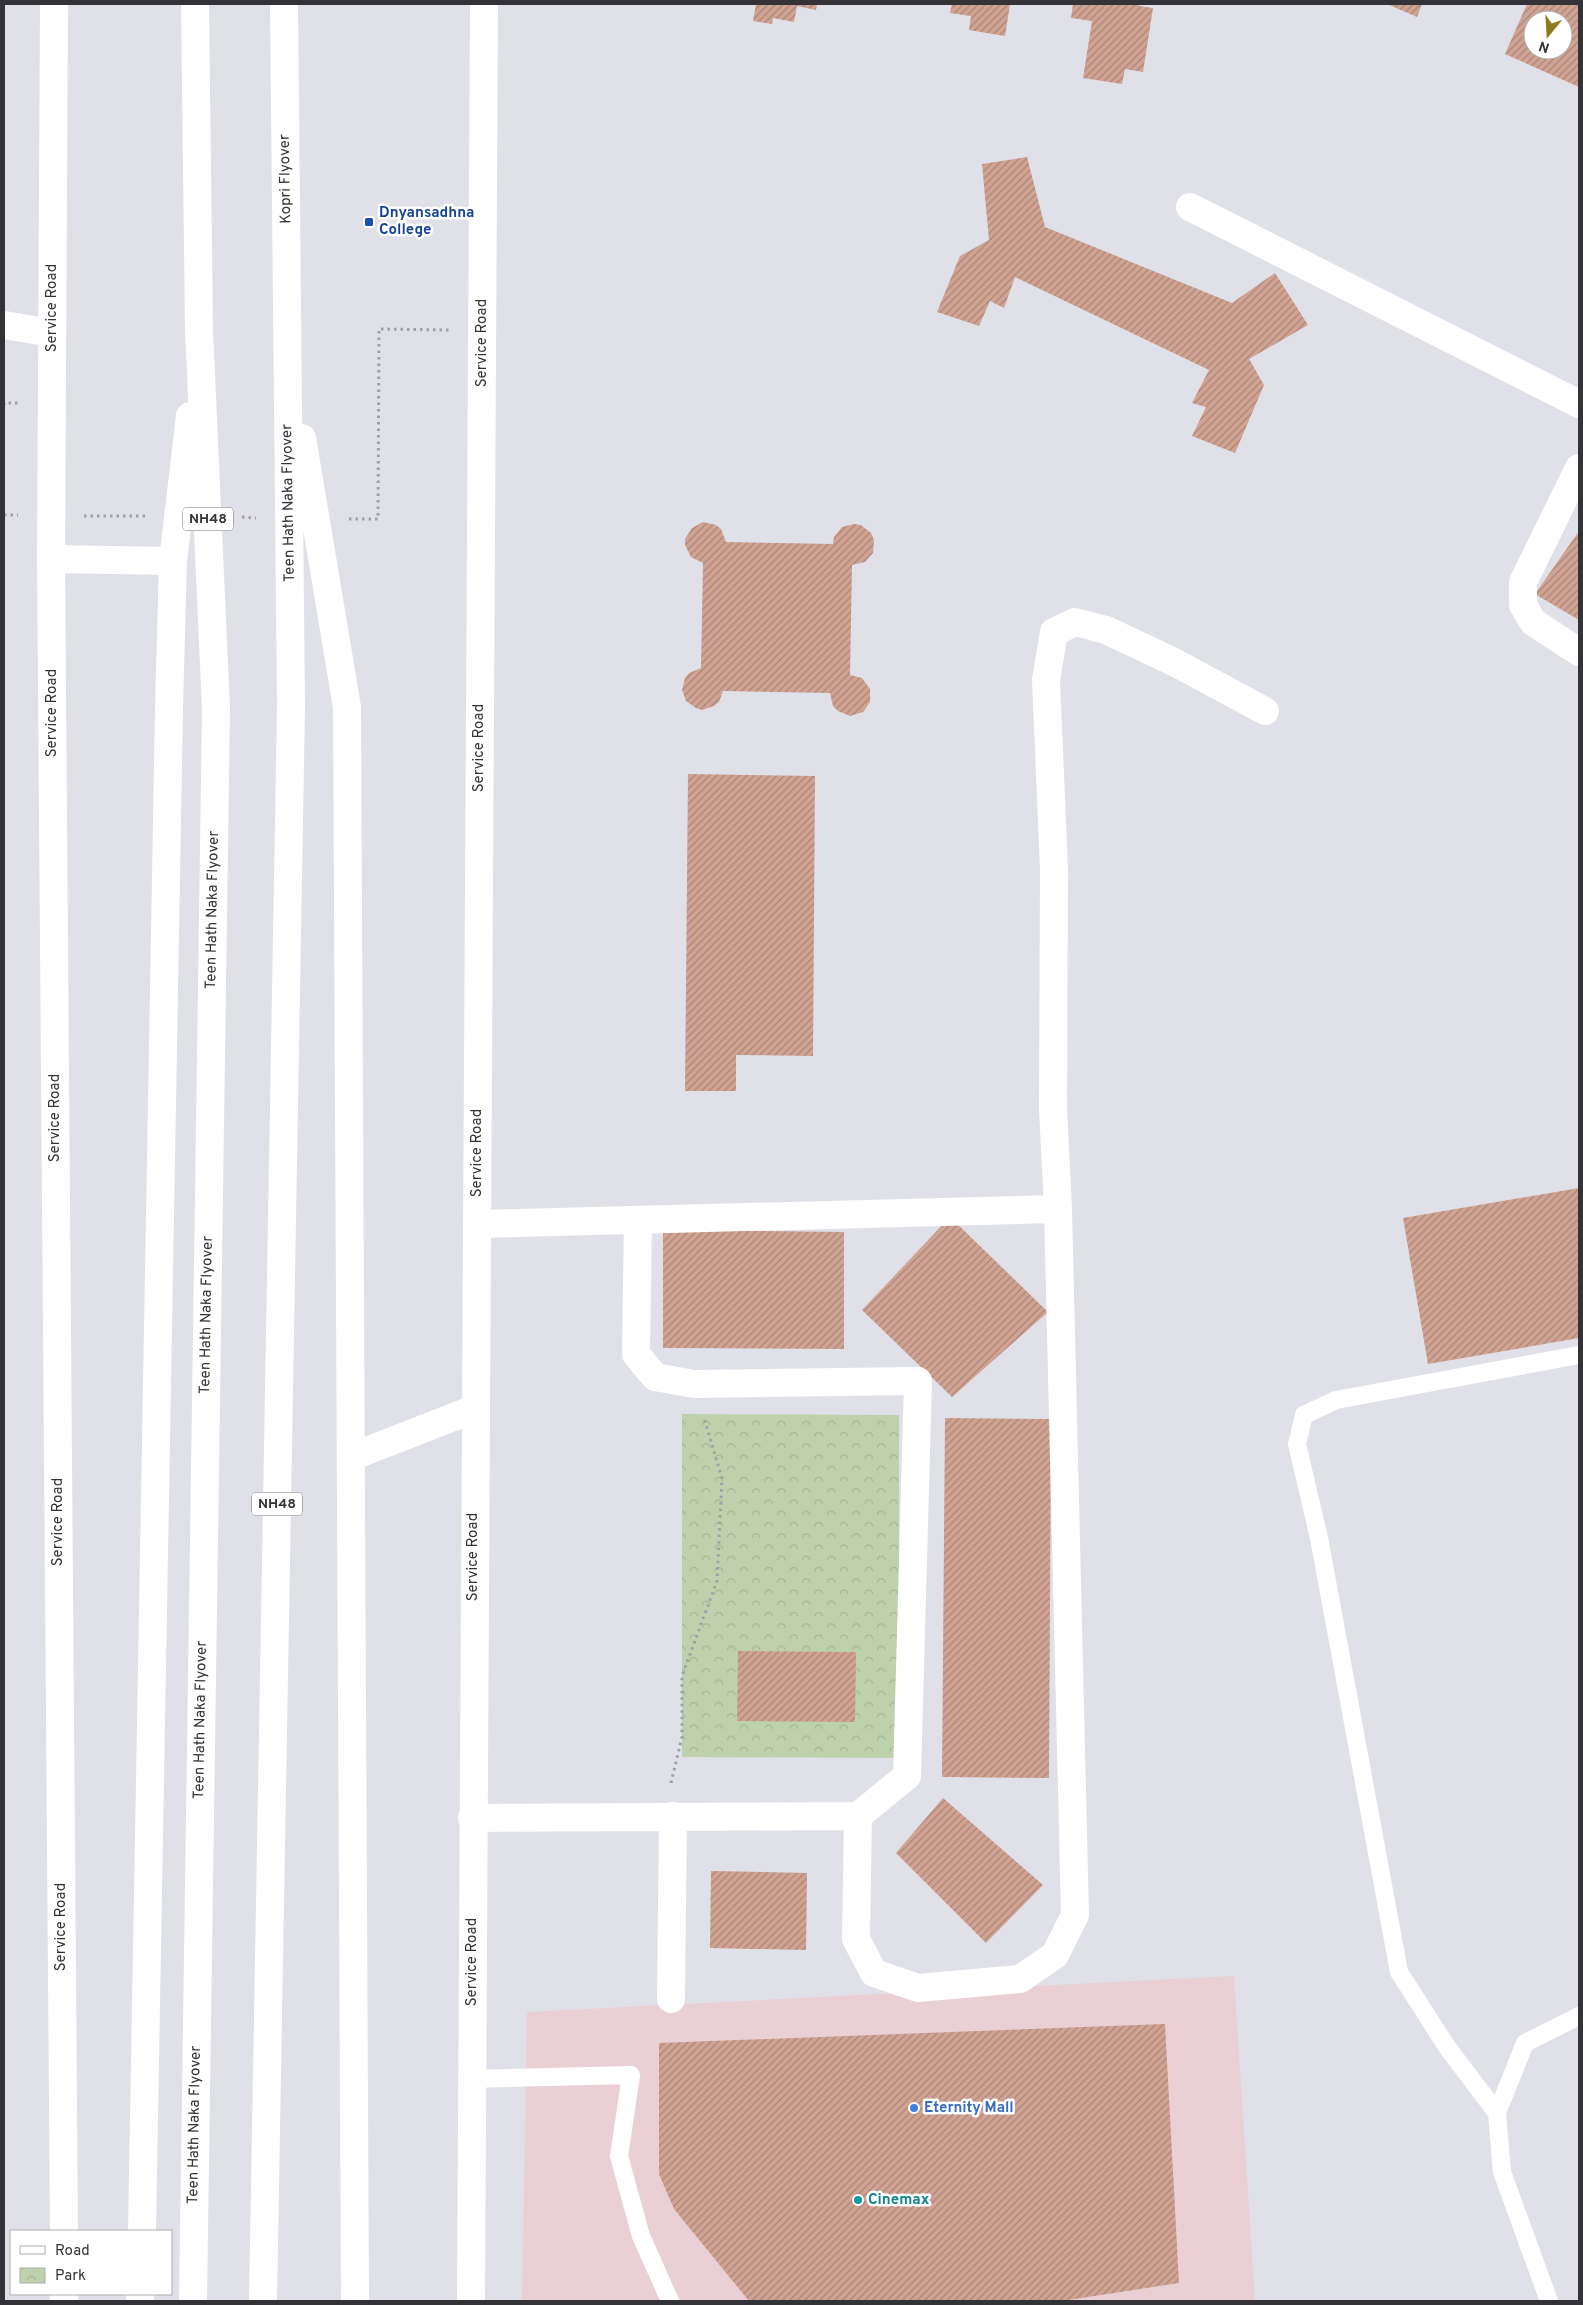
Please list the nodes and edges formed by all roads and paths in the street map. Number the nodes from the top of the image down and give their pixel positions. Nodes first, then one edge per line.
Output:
1 (54, 4) edge
2 (195, 4) edge
3 (284, 4) edge
4 (484, 4) edge
5 (1190, 207) dead end
6 (4, 325) edge
7 (199, 330) junction
8 (482, 330) junction
9 (52, 333) junction
10 (288, 355) junction
11 (1579, 404) edge
12 (1579, 468) edge
13 (378, 519) dead end
14 (51, 559) junction
15 (174, 560) junction
16 (1579, 652) edge
17 (1266, 711) dead end
18 (1058, 1209) junction
19 (638, 1220) junction
20 (477, 1224) junction
21 (1579, 1355) edge
22 (694, 1384) junction
23 (474, 1409) junction
24 (351, 1456) junction
25 (668, 1816) junction
26 (858, 1816) junction
27 (472, 1818) junction
28 (671, 1999) dead end
29 (1579, 2016) edge
30 (471, 2079) junction
31 (1497, 2113) junction
32 (64, 2230) edge
33 (142, 2230) edge
34 (193, 2301) edge
35 (264, 2301) edge
36 (355, 2301) edge
37 (471, 2301) edge
38 (670, 2301) edge
39 (1549, 2301) edge

1 - 9 main road, Service Road
2 - 7 main road, NH48
3 - 10 main road, Kopri Flyover / NH48
4 - 8 main road, Service Road
5 - 11 main road
6 - 9 main road
7 - 15 main road
7 - 34 main road, Teen Hath Naka Flyover / NH48
8 - 13 path
8 - 20 main road, Service Road
9 - 14 main road, Service Road
10 - 24 main road
10 - 35 main road, Teen Hath Naka Flyover / NH48
12 - 16 main road
14 - 15 main road
14 - 32 main road, Service Road
15 - 33 main road
17 - 18 main road
18 - 19 main road
18 - 26 main road
19 - 20 main road
19 - 22 main road
20 - 23 main road, Service Road
21 - 31 lane
22 - 25 path
22 - 26 main road
23 - 24 main road
23 - 27 main road, Service Road
24 - 36 main road
25 - 26 main road
25 - 27 main road
25 - 28 main road
27 - 30 main road, Service Road
29 - 31 lane
30 - 37 main road, Service Road
30 - 38 lane
31 - 39 lane

